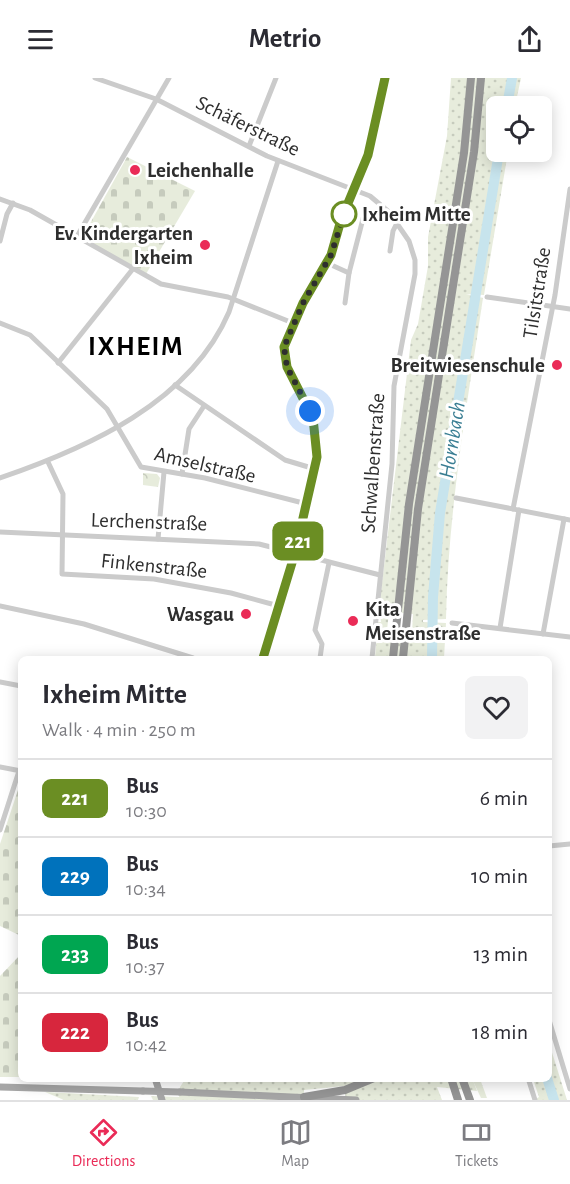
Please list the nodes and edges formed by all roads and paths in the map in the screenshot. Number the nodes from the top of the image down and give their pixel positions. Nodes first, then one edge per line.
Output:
1 (95, 78) edge
2 (169, 78) edge
3 (276, 78) edge
4 (386, 78) edge
5 (471, 78) edge
6 (481, 78) edge
7 (110, 81) edge
8 (156, 99) junction
9 (249, 146) junction
10 (278, 161) junction
11 (355, 189) junction
12 (570, 189) edge
13 (0, 199) edge
14 (13, 203) junction
15 (365, 211) dead end
16 (397, 223) junction
17 (76, 238) junction
18 (0, 241) edge
19 (390, 251) dead end
20 (327, 263) junction
21 (132, 270) junction
22 (349, 273) junction
23 (487, 297) dead end
24 (233, 299) junction
25 (345, 303) dead end
26 (552, 307) junction
27 (570, 309) edge
28 (0, 323) edge
29 (293, 323) junction
30 (58, 363) junction
31 (175, 385) junction
32 (204, 406) junction
33 (118, 427) junction
34 (48, 462) junction
35 (315, 469) junction
36 (164, 472) junction
37 (182, 474) junction
38 (0, 478) edge
39 (456, 498) dead end
40 (307, 504) junction
41 (516, 509) junction
42 (567, 519) edge
43 (0, 532) edge
44 (62, 535) junction
45 (158, 539) junction
46 (295, 553) junction
47 (329, 563) junction
48 (380, 575) junction
49 (0, 606) edge
50 (279, 606) junction
51 (452, 623) dead end
52 (500, 628) junction
53 (543, 634) junction
54 (570, 637) edge
55 (186, 656) edge
56 (264, 656) edge
57 (320, 656) edge
58 (372, 656) edge
59 (393, 656) edge
60 (403, 656) edge
61 (0, 682) edge
62 (18, 685) edge
63 (0, 766) edge
64 (18, 770) edge
65 (18, 777) edge
66 (0, 830) edge
67 (570, 844) edge
68 (552, 846) edge
69 (552, 1030) edge
70 (156, 1082) edge
71 (367, 1082) edge
72 (452, 1082) edge
73 (463, 1082) edge
74 (529, 1082) edge
75 (0, 1087) edge
76 (570, 1089) edge
77 (346, 1095) edge
78 (304, 1097) joint
79 (162, 1100) edge
80 (356, 1100) edge
81 (458, 1100) edge
82 (470, 1100) edge
83 (534, 1100) edge

1 - 7 street, Schäferstraße
2 - 8 street
3 - 9 street
4 - 11 main road
5 - 59 highway
6 - 60 highway
7 - 8 street, Schäferstraße
8 - 9 street, Schäferstraße
8 - 17 street
9 - 10 street, Schäferstraße
10 - 11 street, Schäferstraße
10 - 24 street
11 - 16 street, Schwalbenstraße
11 - 20 main road
12 - 26 street, Tilsitstraße
13 - 14 street
14 - 17 street
14 - 18 street
15 - 22 street
16 - 19 street
16 - 48 street, Schwalbenstraße
17 - 21 street
20 - 22 street
20 - 29 main road
21 - 24 street
21 - 30 street
22 - 25 street
23 - 26 street
24 - 29 street
24 - 31 street
26 - 27 street
26 - 41 street, Tilsitstraße
28 - 30 street, Amselstraße
29 - 35 main road
30 - 33 street, Amselstraße
31 - 32 street
31 - 33 street
32 - 35 street
32 - 37 street
33 - 34 street
33 - 36 street, Amselstraße
34 - 38 street
34 - 44 street
35 - 40 main road
36 - 37 street, Amselstraße
36 - 45 street
37 - 40 street, Amselstraße
39 - 41 street
40 - 46 main road
41 - 42 street
41 - 52 street, Tilsitstraße
42 - 53 street
43 - 44 street, Lerchenstraße
44 - 45 street, Lerchenstraße
44 - 50 street, Finkenstraße
45 - 46 street, Lerchenstraße
46 - 47 street, Lerchenstraße
46 - 50 main road
47 - 48 street, Lerchenstraße
47 - 57 street
48 - 58 street, Schwalbenstraße
49 - 55 street
50 - 56 main road
51 - 52 street
52 - 53 street
53 - 54 street
61 - 62 street
63 - 64 street
65 - 66 street
67 - 68 street
69 - 76 street
70 - 79 main road
71 - 77 highway
72 - 81 highway
73 - 82 highway
74 - 83 street
75 - 78 main road, bridge
77 - 78 highway
77 - 80 main road

